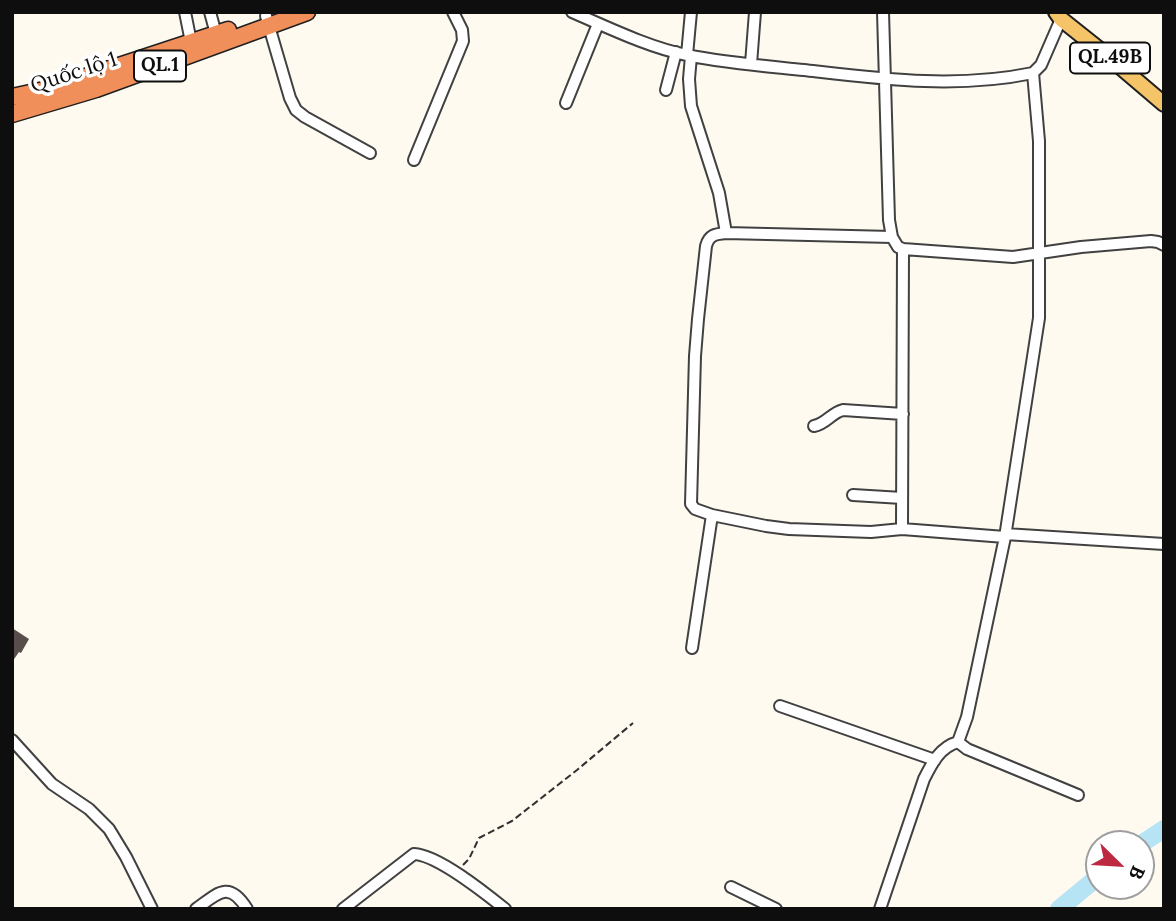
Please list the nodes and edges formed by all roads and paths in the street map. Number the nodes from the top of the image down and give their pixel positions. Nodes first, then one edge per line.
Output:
1 (185, 12) edge
2 (210, 12) edge
3 (307, 12) edge
4 (453, 12) edge
5 (572, 12) edge
6 (691, 12) edge
7 (755, 12) edge
8 (883, 12) edge
9 (1058, 16) edge
10 (270, 18) edge
11 (598, 24) junction
12 (216, 34) junction
13 (191, 42) junction
14 (684, 54) junction
15 (751, 64) junction
16 (1033, 73) junction
17 (886, 79) junction
18 (666, 90) dead end
19 (12, 97) edge
20 (566, 103) dead end
21 (1164, 104) edge
22 (12, 114) edge
23 (370, 153) dead end
24 (414, 160) dead end
25 (726, 233) junction
26 (892, 237) junction
27 (1164, 245) edge
28 (903, 249) junction
29 (1039, 253) junction
30 (903, 414) junction
31 (814, 426) dead end
32 (853, 495) dead end
33 (902, 498) junction
34 (712, 515) junction
35 (902, 529) junction
36 (1005, 535) junction
37 (1164, 544) edge
38 (692, 648) dead end
39 (779, 706) dead end
40 (633, 723) dead end
41 (12, 740) edge
42 (958, 742) junction
43 (935, 760) junction
44 (1078, 795) dead end
45 (454, 873) junction
46 (731, 887) dead end
47 (152, 909) edge
48 (197, 909) edge
49 (247, 909) edge
50 (343, 909) edge
51 (505, 909) edge
52 (776, 909) edge
53 (880, 909) edge

1 - 13 street
2 - 12 street
3 - 10 highway, Quốc lộ 1 / QL.1
4 - 24 street
5 - 11 street
6 - 14 street
7 - 15 street
8 - 17 street
9 - 16 street
9 - 21 main road, QL.49B
10 - 12 highway, Quốc lộ 1 / QL.1
10 - 22 highway, Quốc lộ 1 / QL.1
10 - 23 street
11 - 14 street
11 - 20 street
12 - 13 highway, Quốc lộ 1 / QL.1
13 - 19 highway, Quốc lộ 1 / QL.1
14 - 15 street
14 - 18 street
14 - 25 street
15 - 17 street
16 - 17 street
16 - 29 street
17 - 26 street
25 - 26 street
25 - 34 street
26 - 28 street
27 - 29 street
28 - 29 street
28 - 30 street
29 - 36 street
30 - 31 street
30 - 33 street
32 - 33 street
33 - 35 street
34 - 35 street
34 - 38 street
35 - 36 street
36 - 37 street
36 - 42 street
39 - 43 street
40 - 45 path
41 - 47 street
42 - 43 street
42 - 44 street
43 - 53 street
45 - 50 street
45 - 51 street
46 - 52 street
48 - 49 street

